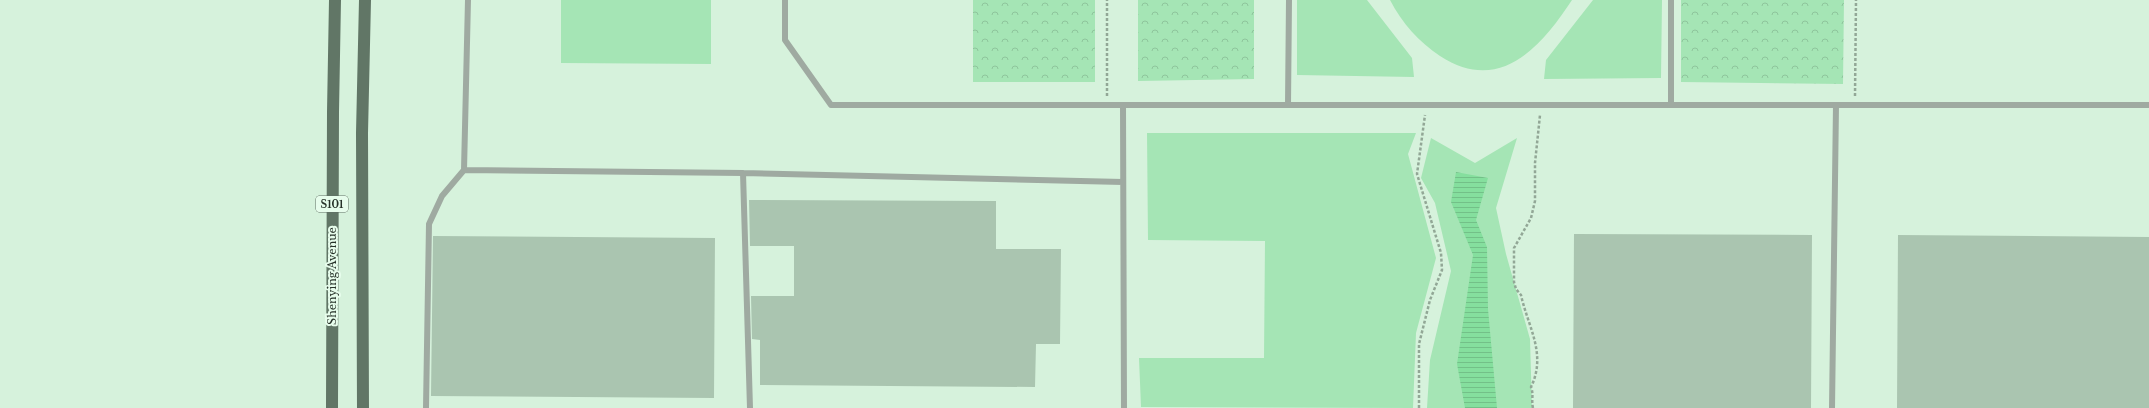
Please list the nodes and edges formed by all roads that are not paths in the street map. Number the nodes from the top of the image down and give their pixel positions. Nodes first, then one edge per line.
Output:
1 (335, 0) edge
2 (365, 0) edge
3 (468, 0) edge
4 (785, 0) edge
5 (1288, 0) edge
6 (1671, 0) edge
7 (1123, 105) junction
8 (1288, 105) junction
9 (1671, 105) junction
10 (1836, 105) junction
11 (2149, 105) edge
12 (464, 170) junction
13 (743, 173) junction
14 (1123, 182) junction
15 (332, 408) edge
16 (363, 408) edge
17 (426, 408) edge
18 (750, 408) edge
19 (1124, 408) edge
20 (1832, 408) edge

1 - 15 main road, Shenying Avenue / S101
2 - 16 main road, S101
3 - 12 lane
4 - 7 lane
5 - 8 lane
6 - 9 lane
7 - 8 lane
7 - 14 lane
8 - 9 lane
9 - 10 lane
10 - 11 lane
10 - 20 lane
12 - 13 lane
12 - 17 lane
13 - 14 lane
13 - 18 lane
14 - 19 lane

